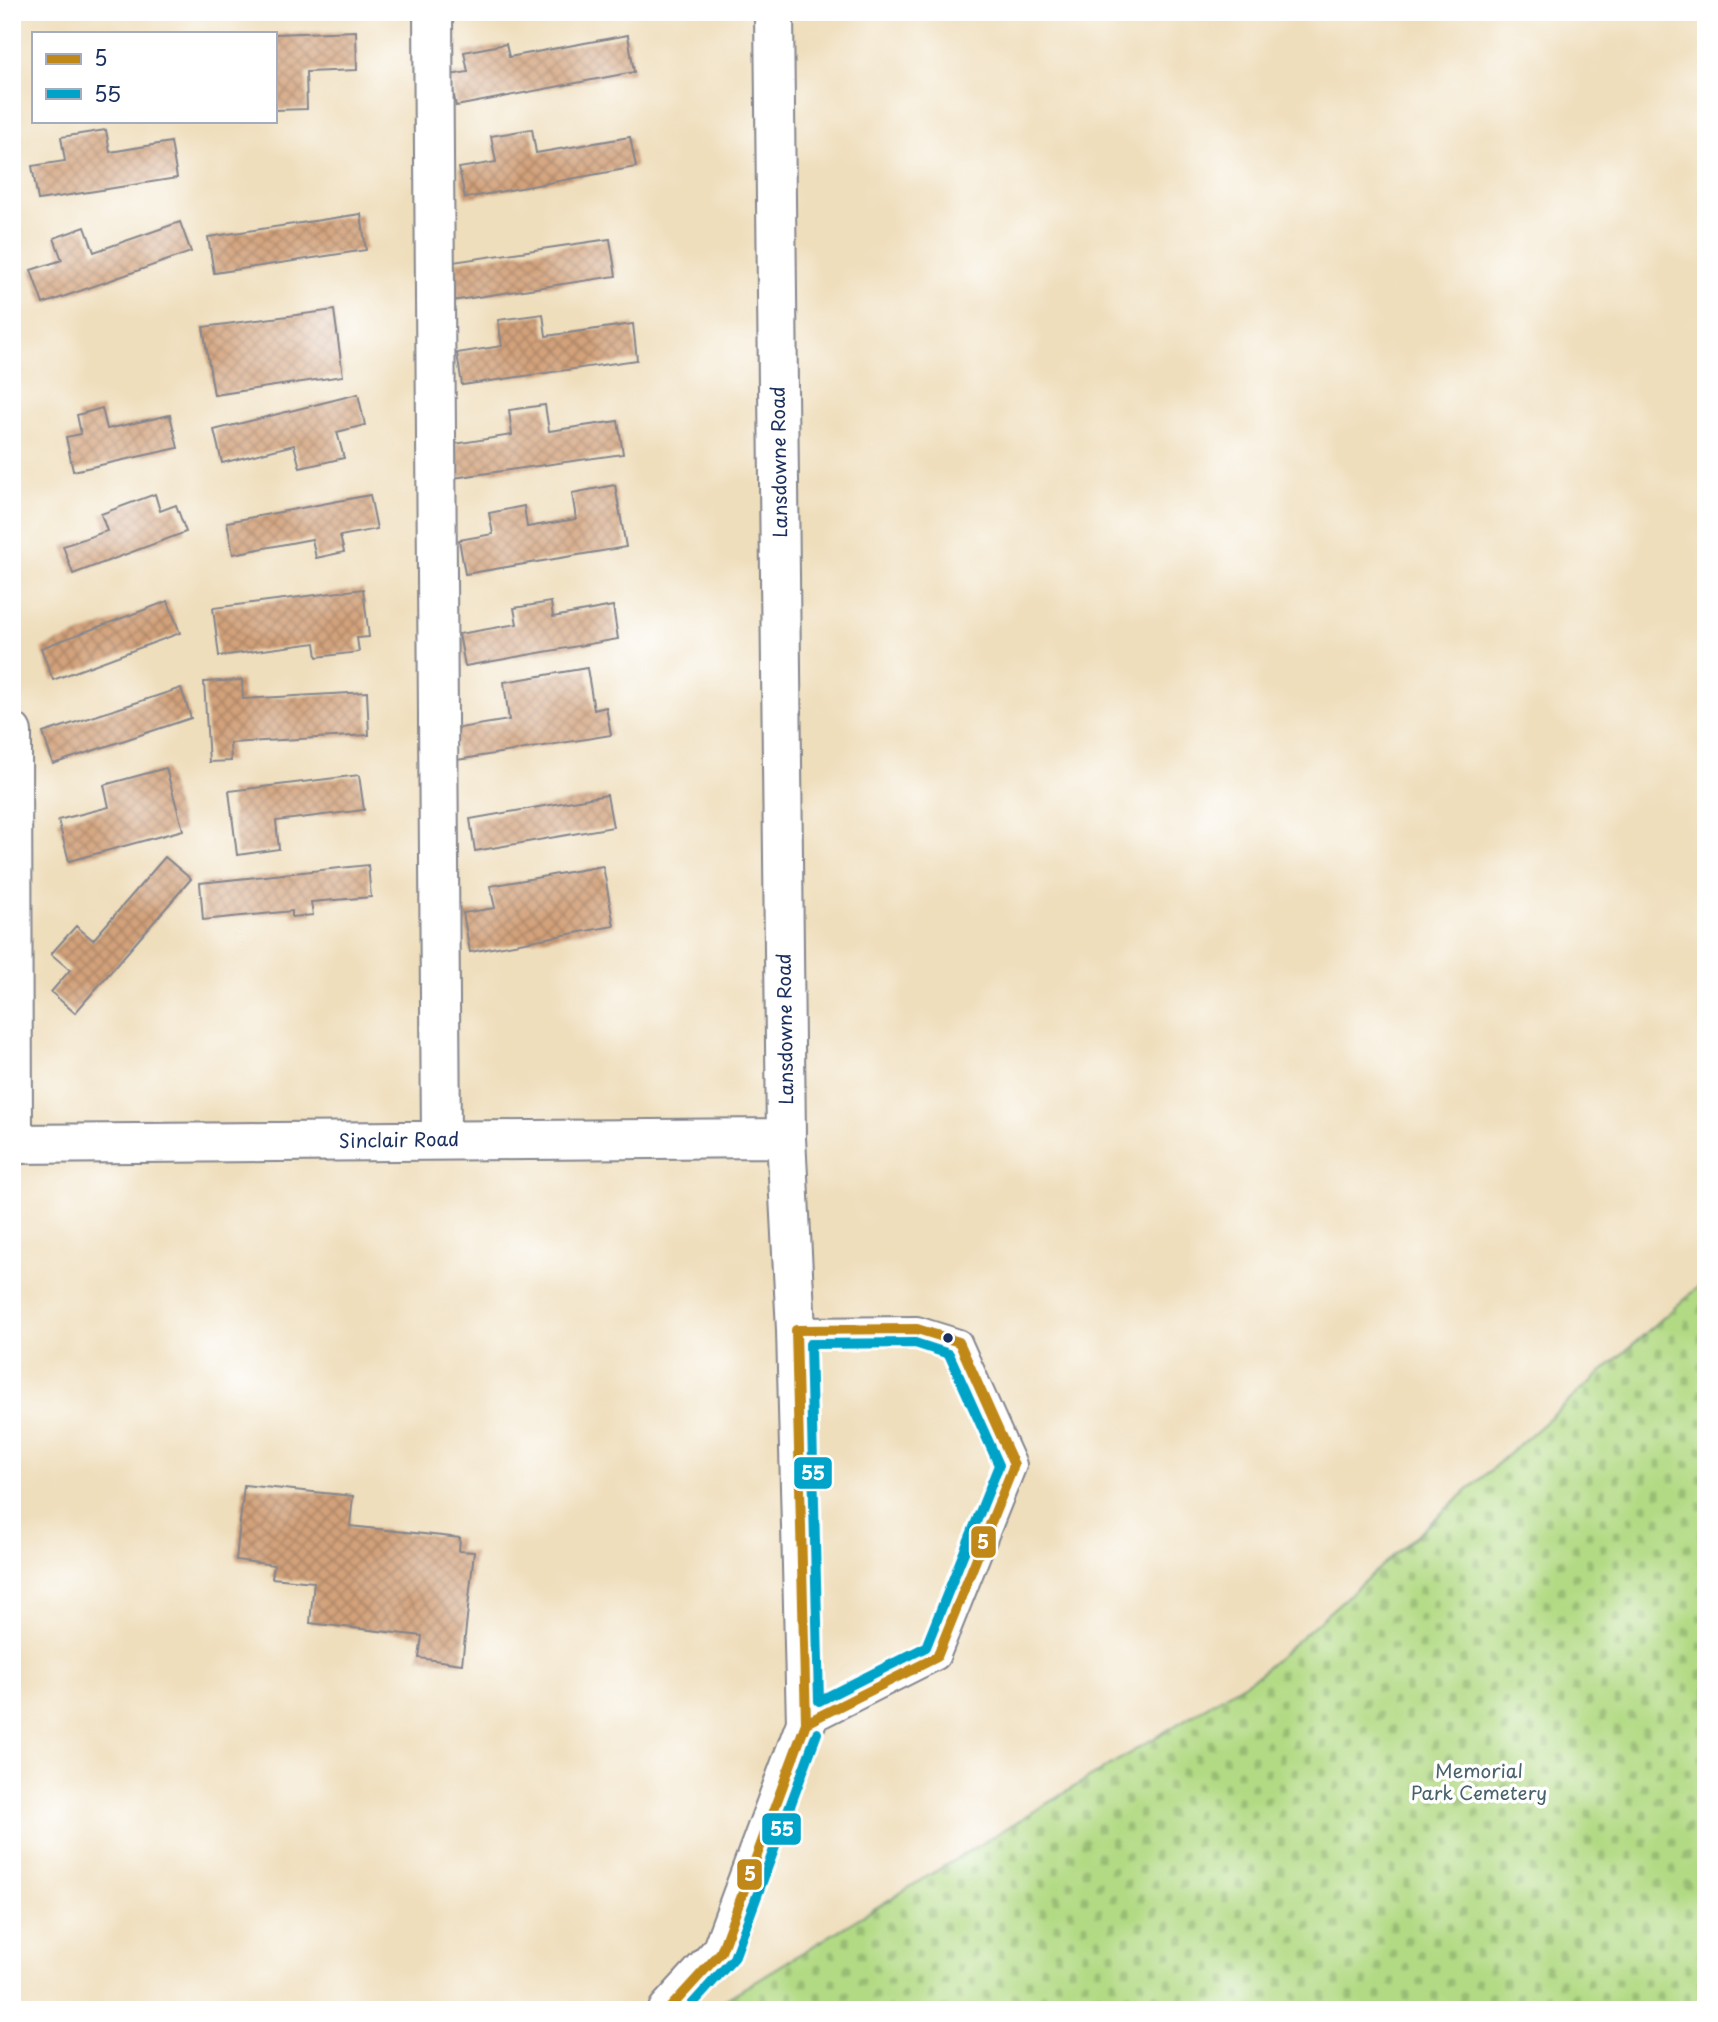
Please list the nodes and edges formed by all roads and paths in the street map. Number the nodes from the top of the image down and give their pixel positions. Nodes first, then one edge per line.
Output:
1 (433, 12) edge
2 (774, 12) edge
3 (12, 732) edge
4 (786, 1138) junction
5 (441, 1140) junction
6 (13, 1144) edge
7 (796, 1330) junction
8 (806, 1723) junction
9 (668, 2010) edge

1 - 5 street
2 - 4 street, Lansdowne Road
3 - 6 street
4 - 5 street, Sinclair Road
4 - 7 street, Lansdowne Road
5 - 6 street, Sinclair Road
7 - 8 street, Lansdowne Road
7 - 8 lane
8 - 9 street, Lansdowne Road

